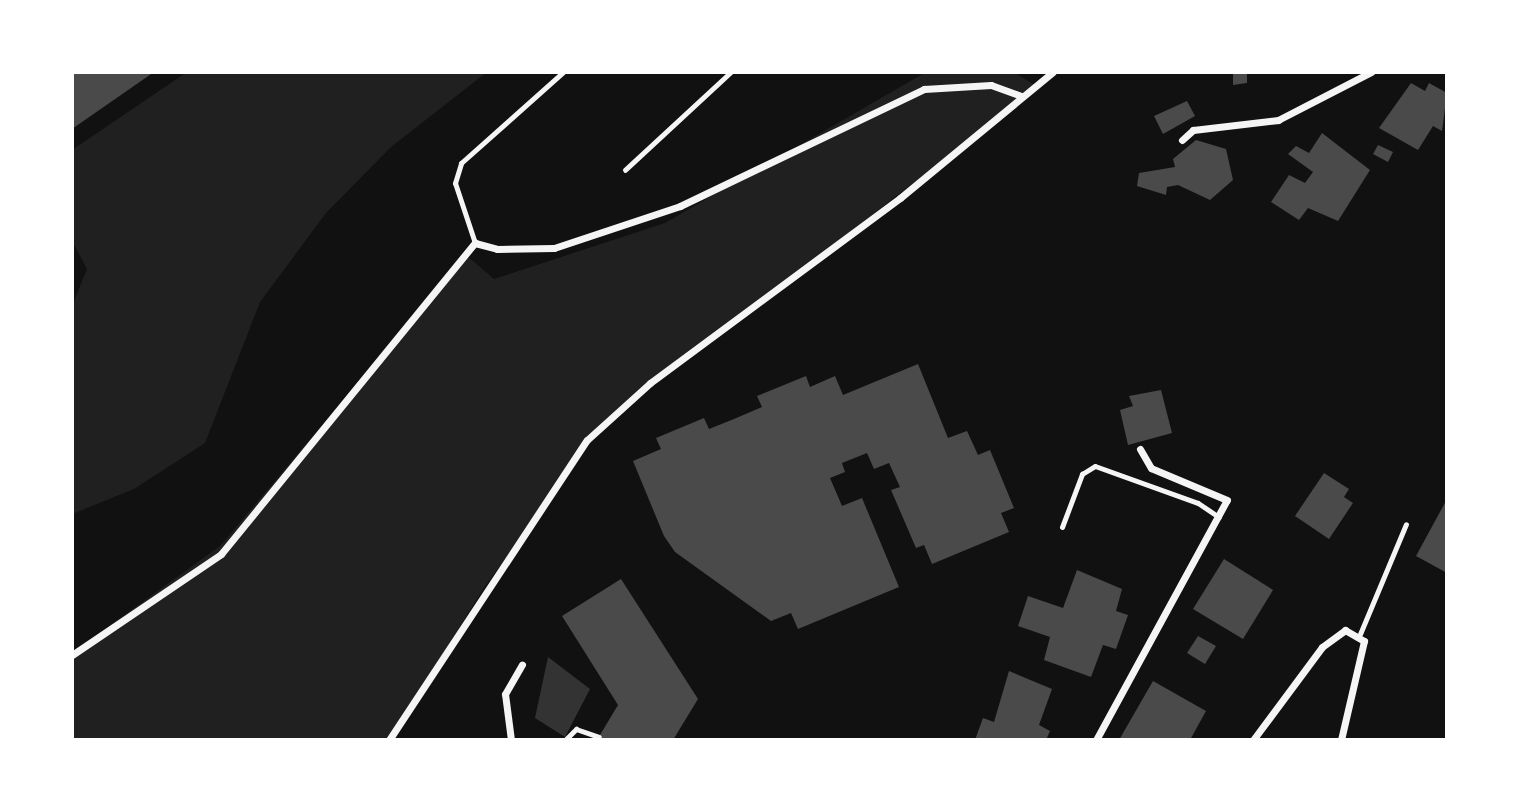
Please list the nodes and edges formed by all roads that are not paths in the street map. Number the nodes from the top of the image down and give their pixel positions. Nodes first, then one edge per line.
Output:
1 (564, 72) edge
2 (1053, 72) edge
3 (1371, 72) edge
4 (1022, 96) junction
5 (1182, 140) dead end
6 (475, 243) junction
7 (1140, 449) dead end
8 (1219, 517) junction
9 (1406, 524) dead end
10 (1062, 527) dead end
11 (1360, 634) junction
12 (72, 654) edge
13 (522, 664) dead end
14 (599, 737) dead end
15 (389, 740) edge
16 (511, 740) edge
17 (565, 740) edge
18 (1096, 740) edge
19 (1253, 740) edge
20 (1340, 740) edge

1 - 6 lane
2 - 4 street
3 - 5 street
4 - 6 street
4 - 15 street
6 - 12 street
7 - 8 street
8 - 10 lane
8 - 18 street
9 - 11 lane
11 - 19 street
11 - 20 street
13 - 16 street
14 - 17 lane

